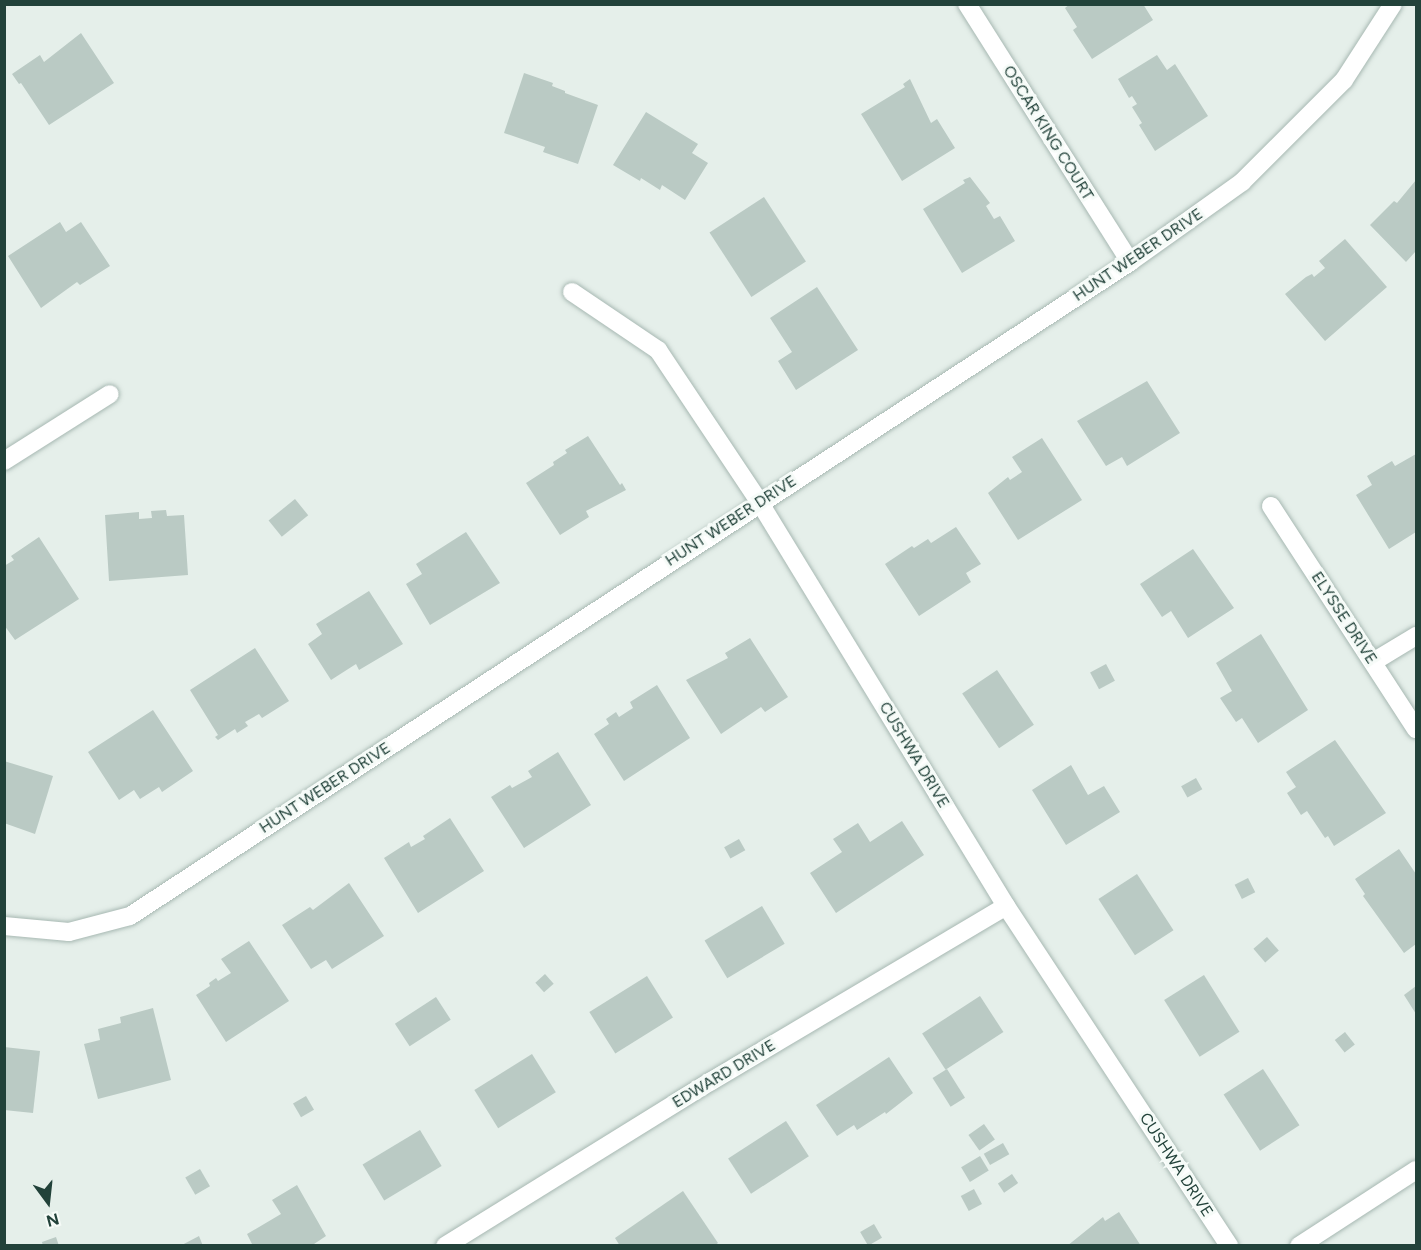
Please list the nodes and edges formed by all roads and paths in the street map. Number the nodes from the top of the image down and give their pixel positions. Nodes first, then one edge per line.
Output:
1 (967, 4) edge
2 (1393, 4) edge
3 (1130, 262) junction
4 (572, 292) dead end
5 (110, 394) dead end
6 (4, 461) edge
7 (760, 502) junction
8 (1271, 506) dead end
9 (1416, 636) edge
10 (1373, 662) junction
11 (1416, 729) edge
12 (1005, 906) junction
13 (4, 926) edge
14 (1416, 1170) edge
15 (445, 1245) edge
16 (1229, 1245) edge
17 (1299, 1245) edge

1 - 3 street, OSCAR KING COURT
2 - 3 street, HUNT WEBER DRIVE
3 - 7 street, HUNT WEBER DRIVE
4 - 7 street, CUSHWA DRIVE
5 - 6 street
7 - 12 street, CUSHWA DRIVE
7 - 13 street, HUNT WEBER DRIVE
8 - 10 street, ELYSSE DRIVE
9 - 10 street
10 - 11 street, ELYSSE DRIVE
12 - 15 street, EDWARD DRIVE
12 - 16 street, CUSHWA DRIVE
14 - 17 street

